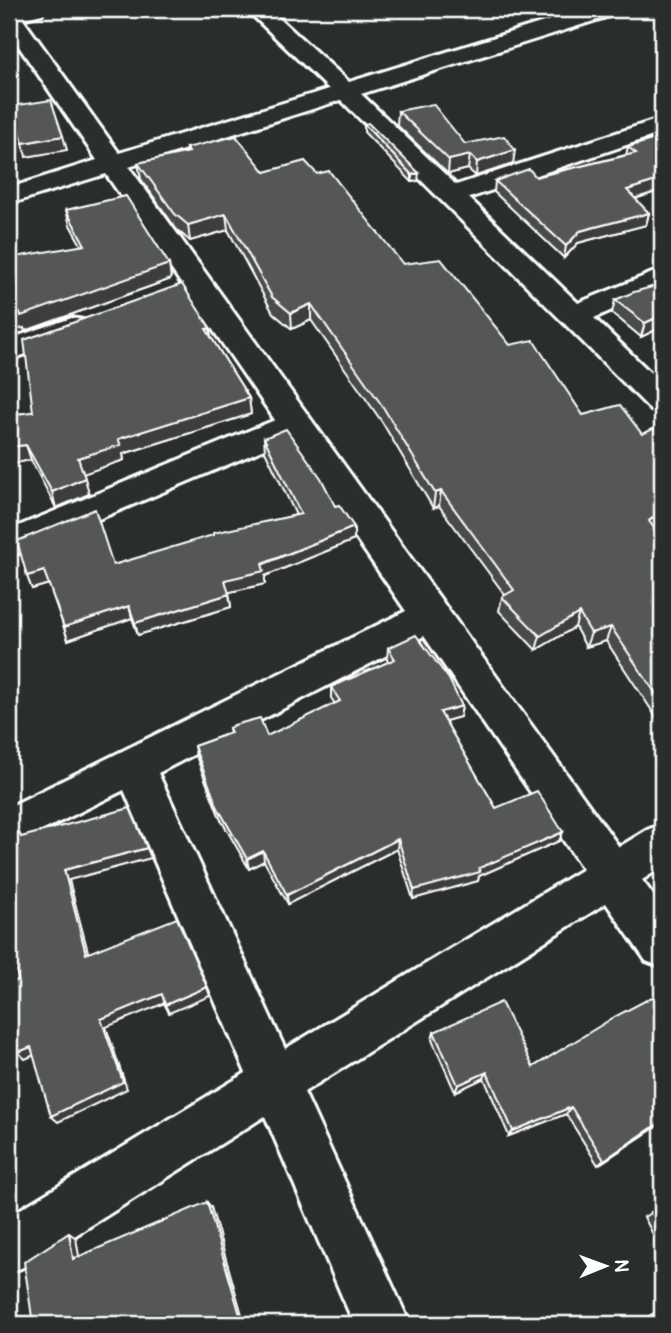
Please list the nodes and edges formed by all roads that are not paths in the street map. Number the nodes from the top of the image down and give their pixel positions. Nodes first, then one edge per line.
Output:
1 (34, 9) edge
2 (257, 9) edge
3 (608, 9) edge
4 (9, 16) edge
5 (345, 91) junction
6 (662, 125) edge
7 (112, 163) junction
8 (452, 194) junction
9 (9, 196) edge
10 (662, 278) edge
11 (574, 315) junction
12 (96, 319) edge
13 (9, 350) edge
14 (662, 402) edge
15 (295, 424) junction
16 (9, 544) edge
17 (430, 616) junction
18 (134, 765) junction
19 (9, 828) edge
20 (662, 844) edge
21 (612, 874) junction
22 (662, 945) edge
23 (276, 1084) junction
24 (9, 1246) edge
25 (382, 1324) edge

1 - 4 street
2 - 5 street
3 - 5 street
4 - 7 street
5 - 7 street
5 - 8 street
6 - 8 street
7 - 9 street
7 - 15 street
8 - 11 street
10 - 11 street
11 - 14 street
12 - 13 street
15 - 16 street
15 - 17 street
17 - 18 street
17 - 21 street
18 - 19 street
18 - 23 street
20 - 21 street
21 - 22 street
21 - 23 street
23 - 24 street
23 - 25 street

